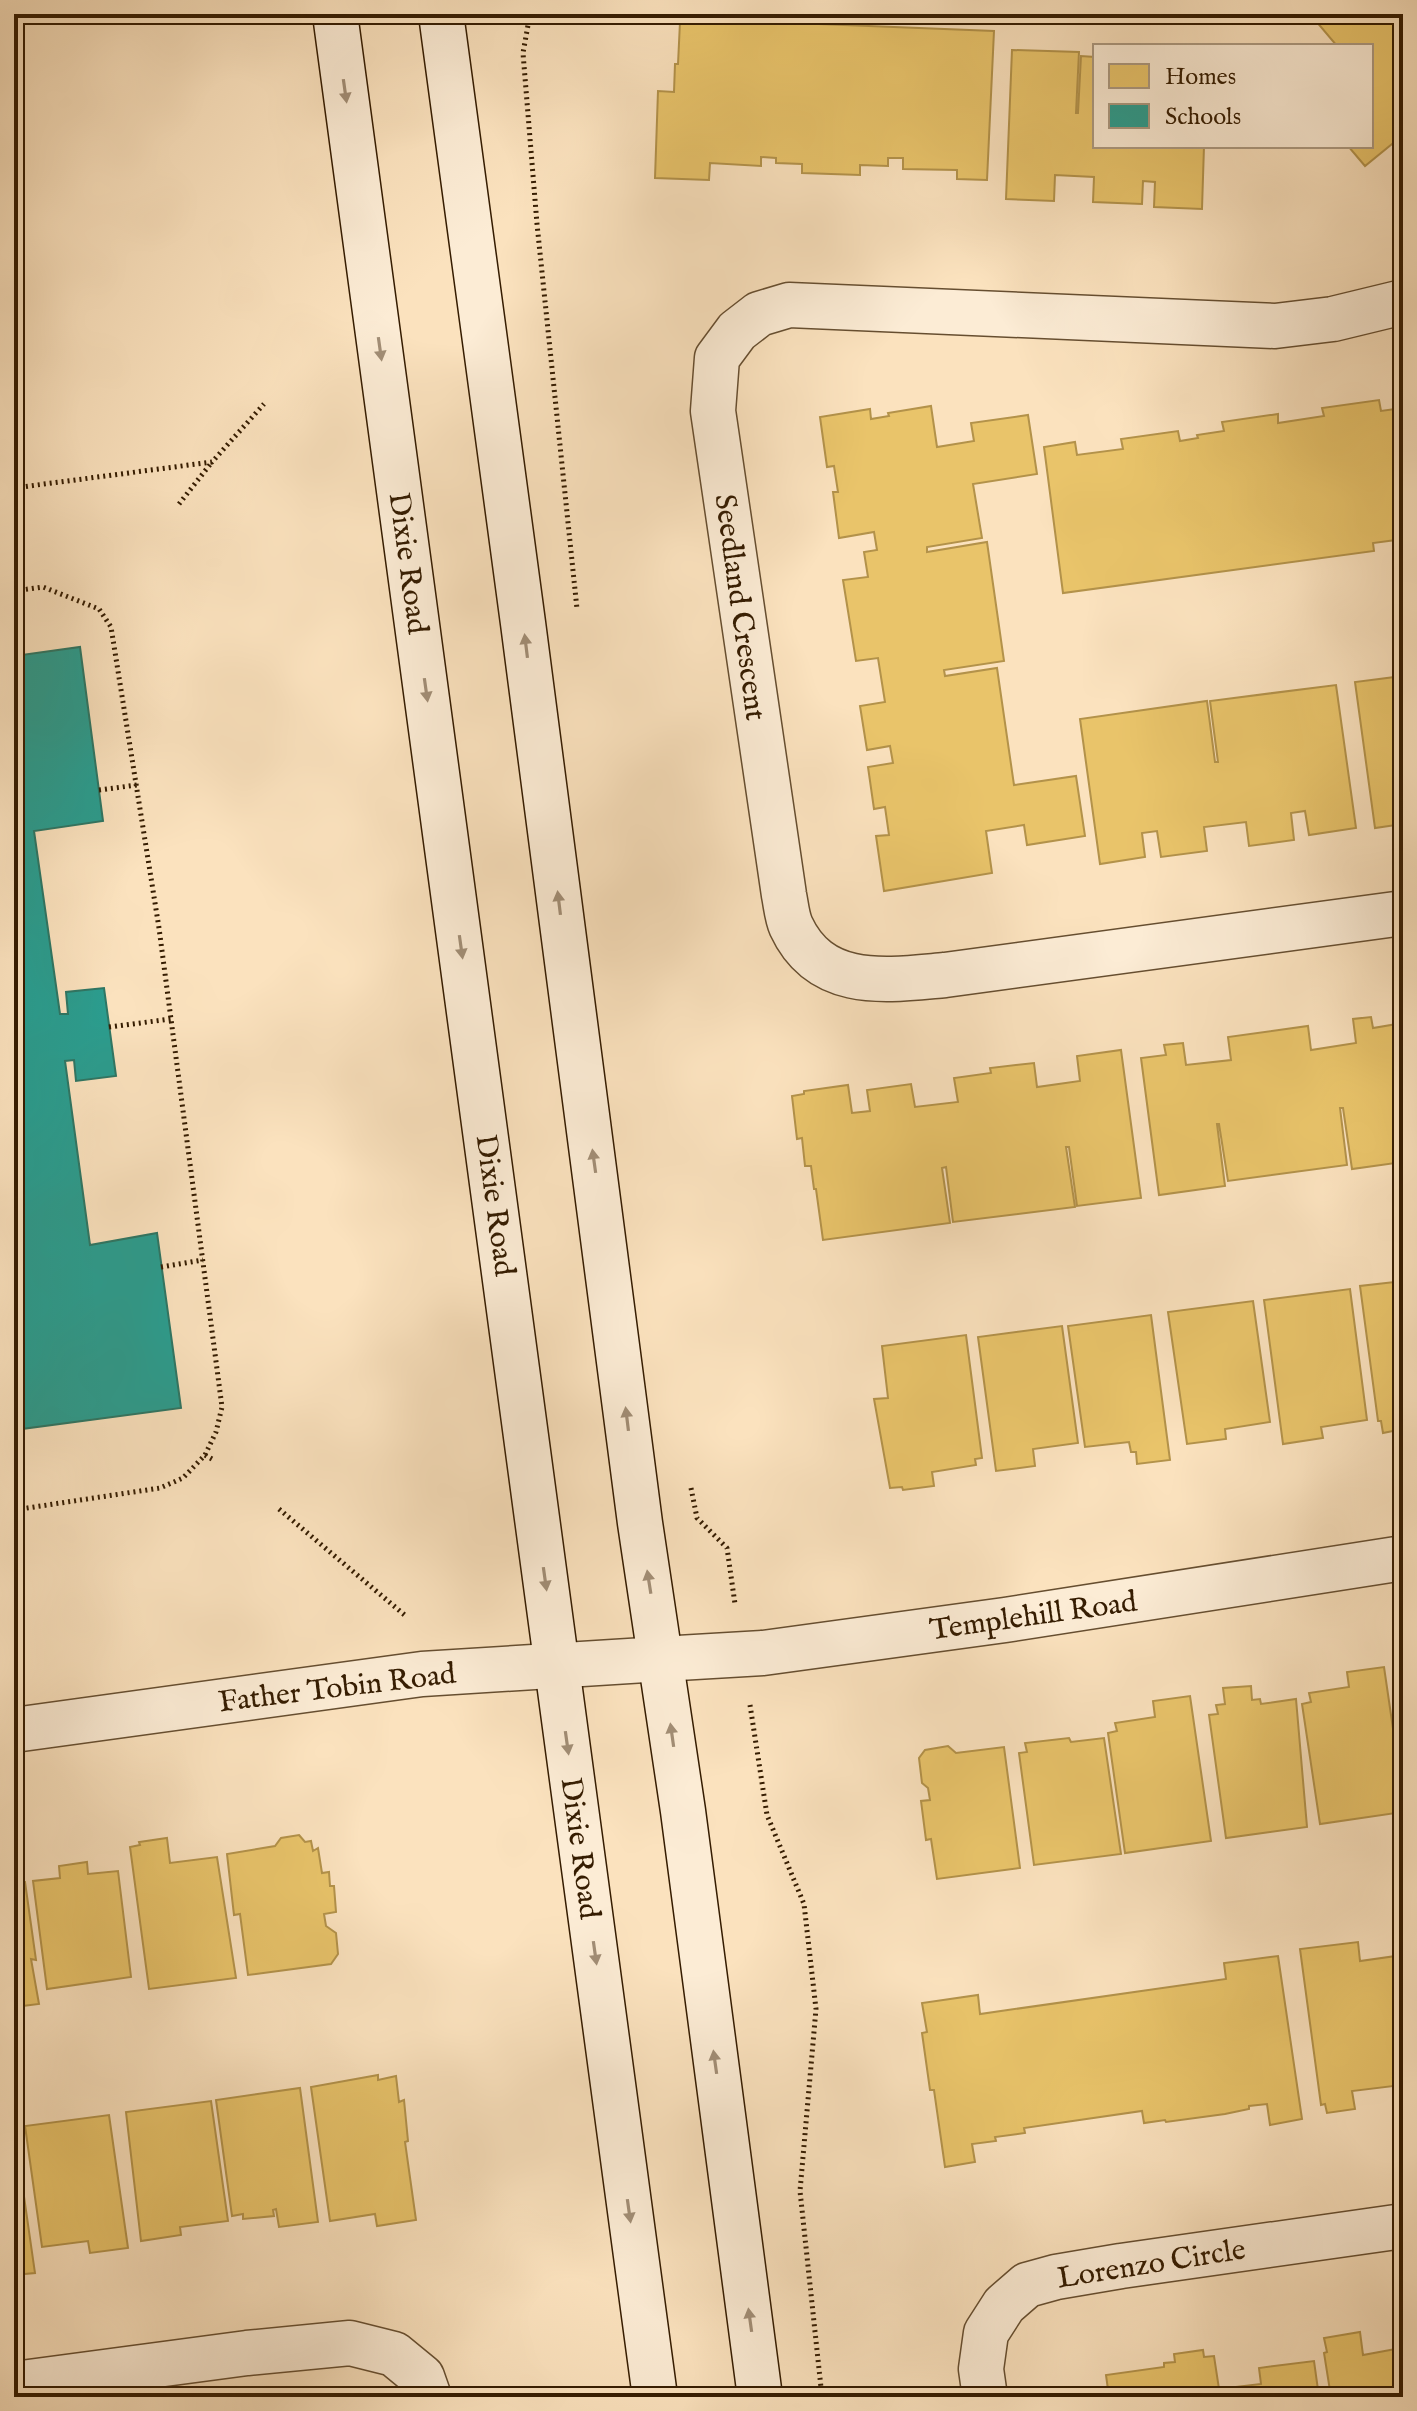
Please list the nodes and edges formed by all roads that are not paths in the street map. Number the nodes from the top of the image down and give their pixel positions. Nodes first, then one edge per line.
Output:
1 (335, 14) edge
2 (441, 14) edge
3 (1403, 302) edge
4 (1403, 913) edge
5 (1403, 1558) edge
6 (661, 1659) junction
7 (557, 1666) junction
8 (14, 1730) edge
9 (1403, 2226) edge
10 (14, 2384) edge
11 (429, 2397) edge
12 (655, 2397) edge
13 (760, 2397) edge
14 (985, 2397) edge

1 -> 7 main road, Dixie Road
6 -> 2 main road
3 - 4 main road, Seedland Crescent
5 - 6 main road, Templehill Road
6 - 7 main road, Father Tobin Road
13 -> 6 main road
7 - 8 main road, Father Tobin Road
7 -> 12 main road, Dixie Road
9 - 14 main road, Lorenzo Circle
10 - 11 main road

